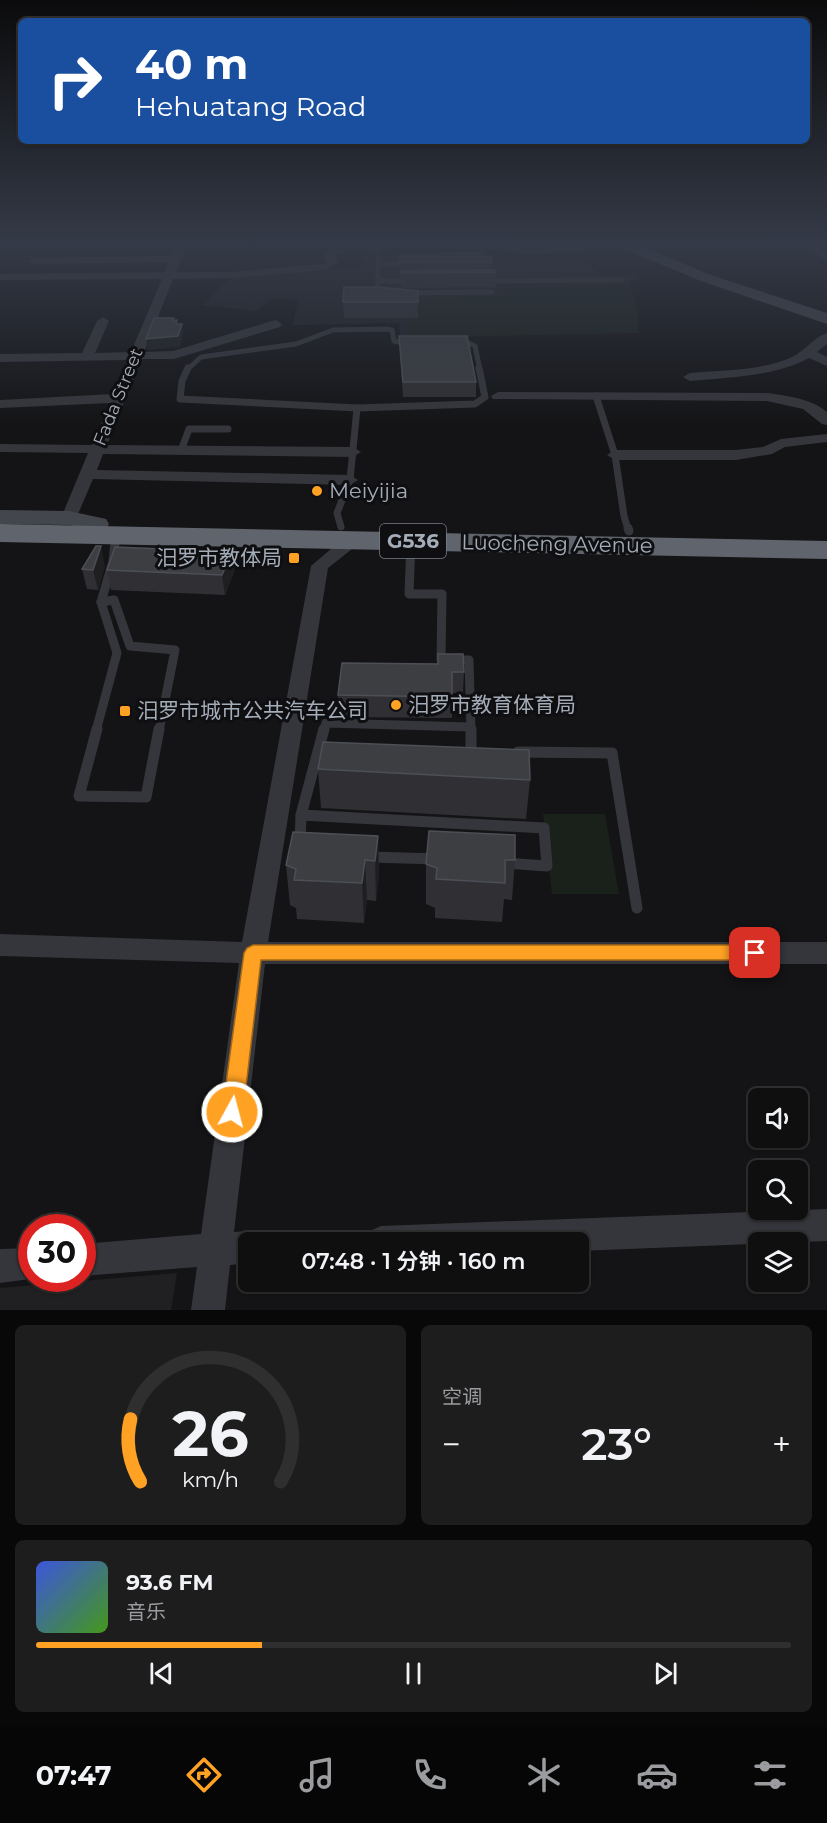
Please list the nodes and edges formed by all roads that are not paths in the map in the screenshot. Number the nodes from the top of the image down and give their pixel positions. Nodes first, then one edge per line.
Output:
1 (155, 305) edge
2 (790, 305) edge
3 (827, 317) edge
4 (103, 321) dead end
5 (276, 324) dead end
6 (827, 337) edge
7 (810, 353) junction
8 (86, 357) junction
9 (135, 357) junction
10 (0, 358) edge
11 (827, 362) edge
12 (714, 375) junction
13 (690, 378) dead end
14 (739, 395) junction
15 (498, 396) dead end
16 (596, 396) junction
17 (118, 398) junction
18 (827, 401) edge
19 (799, 402) junction
20 (0, 404) edge
21 (357, 408) junction
22 (827, 422) edge
23 (228, 429) dead end
24 (827, 438) edge
25 (99, 447) junction
26 (0, 448) edge
27 (182, 448) junction
28 (353, 452) junction
29 (615, 455) junction
30 (87, 474) junction
31 (350, 480) junction
32 (69, 518) junction
33 (0, 519) edge
34 (107, 529) junction
35 (630, 531) junction
36 (0, 533) edge
37 (346, 534) junction
38 (827, 535) edge
39 (411, 541) junction
40 (827, 550) edge
41 (101, 602) junction
42 (470, 727) junction
43 (459, 751) edge
44 (471, 751) junction
45 (482, 751) edge
46 (506, 752) edge
47 (301, 815) junction
48 (299, 856) edge
49 (354, 857) edge
50 (455, 860) edge
51 (490, 862) edge
52 (638, 908) dead end
53 (0, 945) edge
54 (253, 953) junction
55 (827, 953) edge
56 (827, 1225) edge
57 (589, 1234) edge
58 (238, 1248) edge
59 (215, 1249) junction
60 (96, 1259) edge
61 (18, 1265) edge
62 (0, 1266) edge
63 (208, 1310) edge

1 - 9 street, Fada Street
2 - 3 street
4 - 8 street
5 - 9 street
6 - 7 street
7 - 11 street
7 - 12 street
8 - 9 street
8 - 10 street
9 - 17 street, Fada Street
12 - 13 street
12 - 14 street
14 - 16 street
14 - 19 street
15 - 16 street
16 - 29 lane
17 - 20 street
17 - 25 street, Fada Street
18 - 19 street
19 - 22 street
21 - 21 lane
21 - 28 lane
23 - 27 lane
24 - 29 street
25 - 26 street
25 - 27 street
25 - 30 street, Fada Street
27 - 28 street
28 - 31 lane
29 - 35 lane
30 - 31 street
30 - 32 street, Fada Street
31 - 37 lane
32 - 33 street
32 - 34 street
33 - 34 highway, Luocheng Avenue / G536
34 - 36 highway, Luocheng Avenue / G536
34 - 37 highway, Luocheng Avenue / G536
34 - 41 lane
35 - 37 highway, Luocheng Avenue / G536
35 - 38 highway, Luocheng Avenue / G536
37 - 39 highway, Luocheng Avenue / G536
37 - 54 street
39 - 40 highway, Luocheng Avenue / G536
39 - 42 lane
41 - 41 lane
42 - 44 lane
42 - 47 lane
43 - 44 lane
44 - 45 lane
46 - 52 lane
47 - 48 lane
47 - 51 lane
49 - 50 lane
53 - 54 street
54 - 55 street
54 - 59 street
56 - 57 street
58 - 59 street
59 - 60 street
59 - 63 street
61 - 62 street

